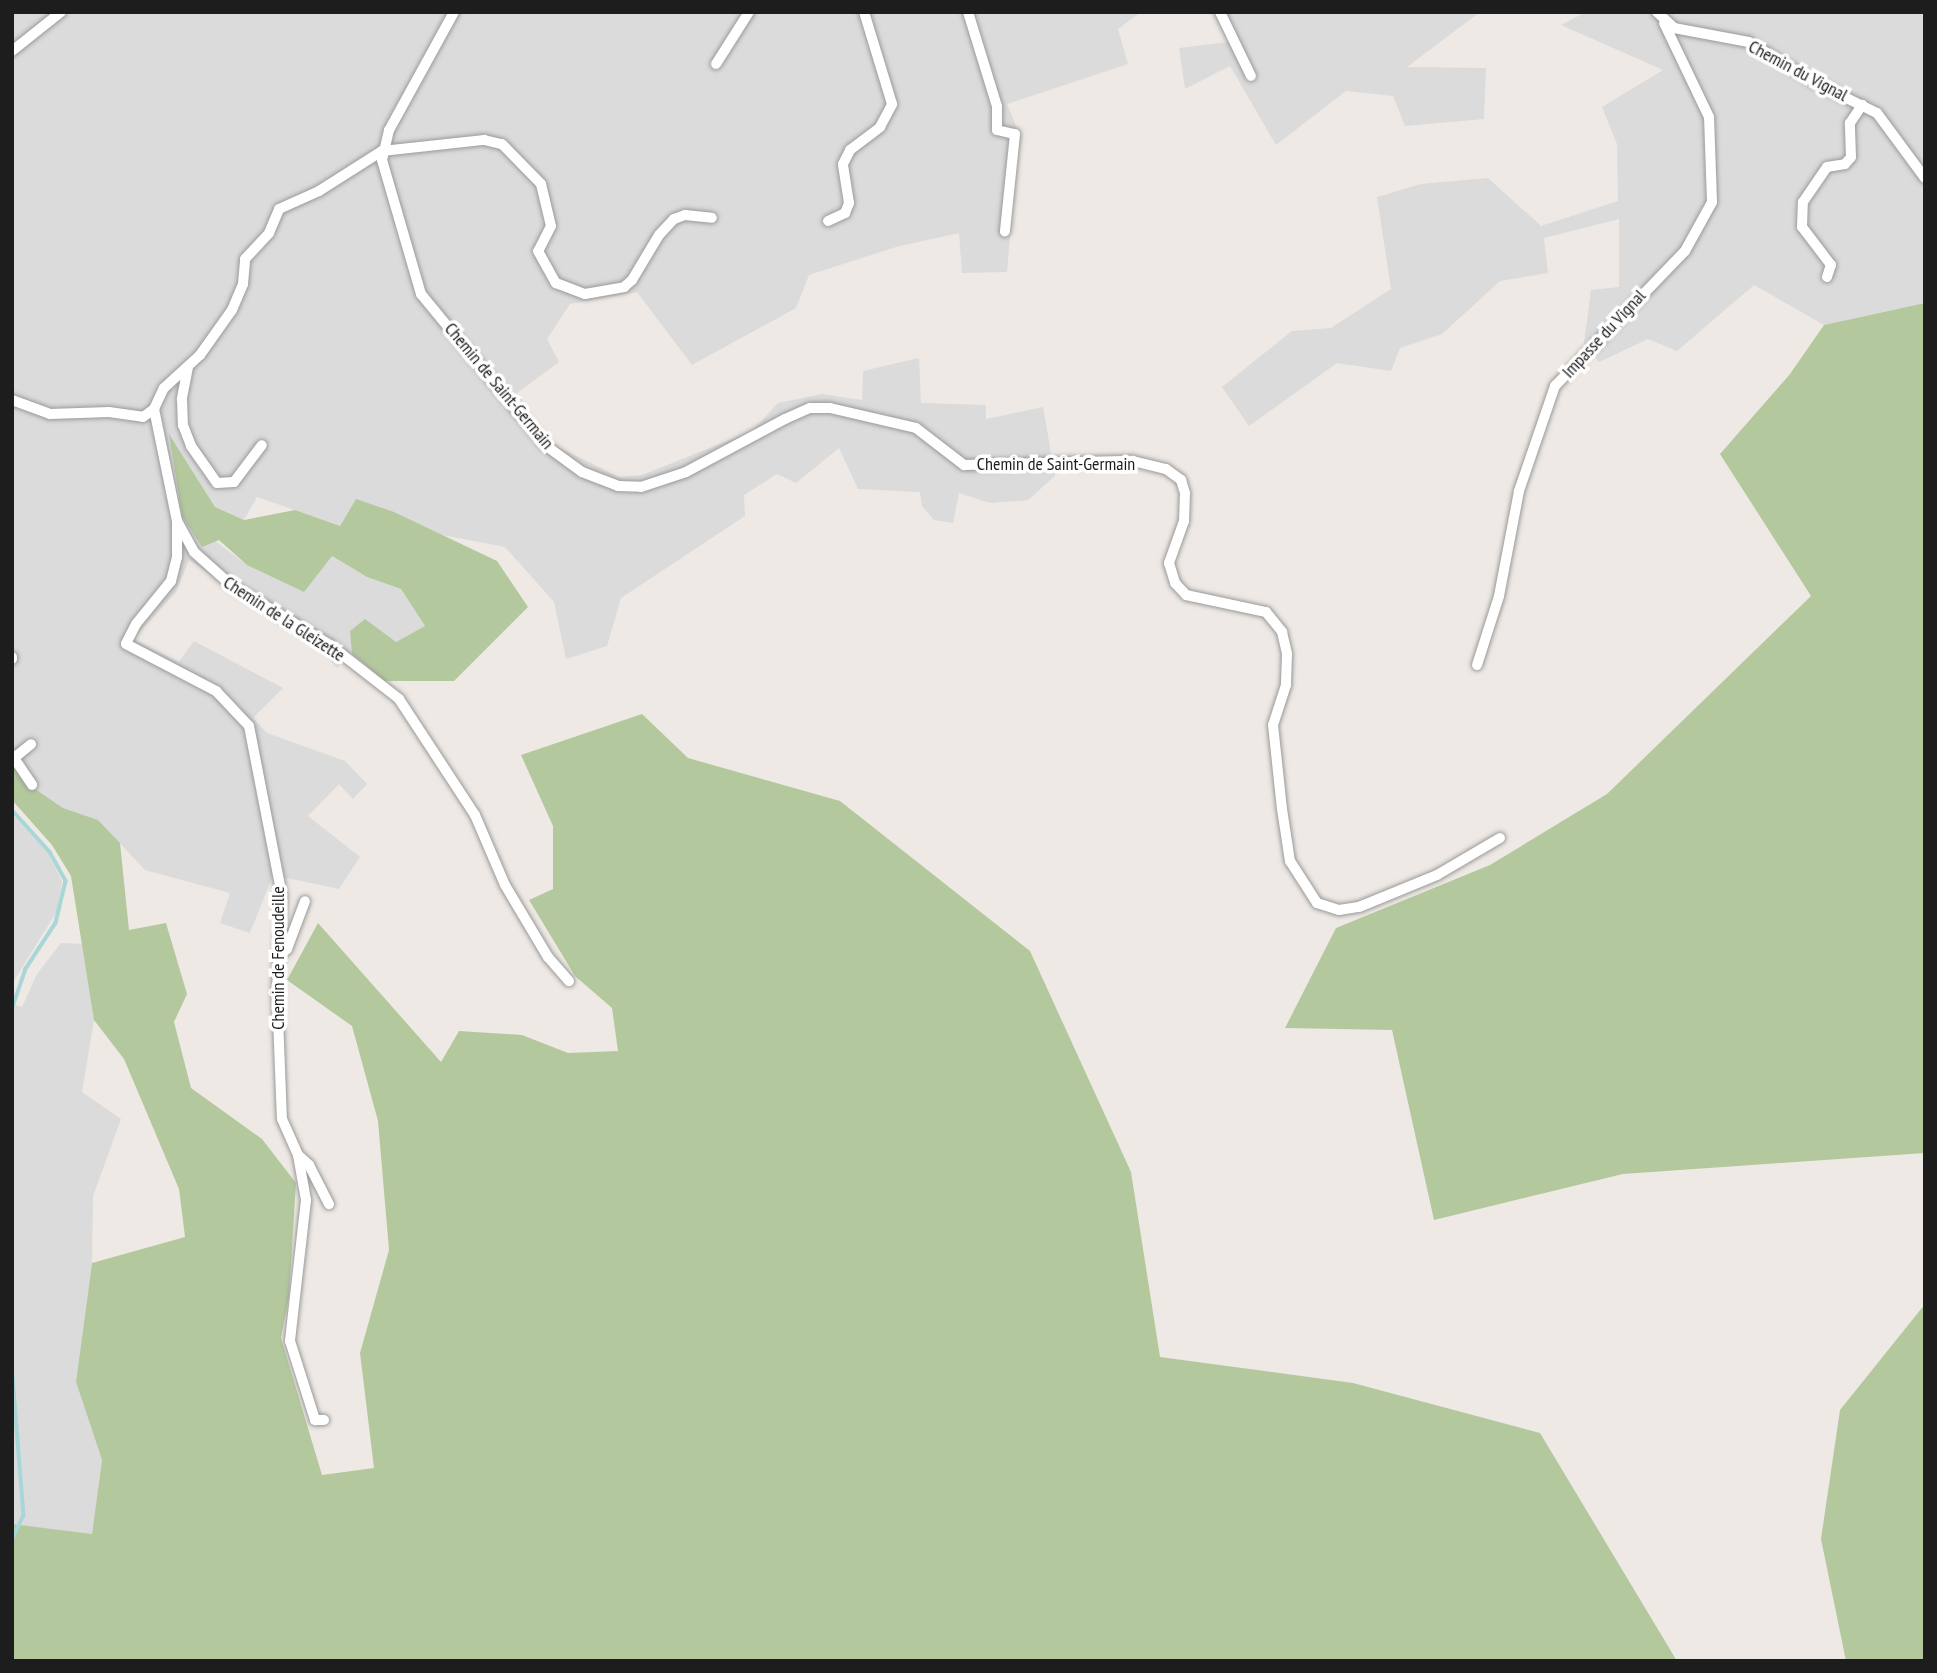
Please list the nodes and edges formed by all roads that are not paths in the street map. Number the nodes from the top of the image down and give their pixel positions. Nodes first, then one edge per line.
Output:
1 (61, 12) edge
2 (454, 12) edge
3 (749, 12) edge
4 (864, 12) edge
5 (968, 12) edge
6 (1220, 12) edge
7 (1657, 12) edge
8 (1664, 23) junction
9 (12, 51) edge
10 (716, 64) dead end
11 (1251, 76) dead end
12 (1862, 105) junction
13 (382, 151) junction
14 (1925, 178) edge
15 (712, 218) dead end
16 (828, 221) dead end
17 (1005, 231) dead end
18 (1827, 277) dead end
19 (188, 367) junction
20 (12, 400) edge
21 (154, 409) junction
22 (262, 445) dead end
23 (177, 521) junction
24 (1477, 665) dead end
25 (31, 744) dead end
26 (13, 757) edge
27 (32, 785) dead end
28 (1500, 838) dead end
29 (305, 901) dead end
30 (281, 954) junction
31 (569, 982) dead end
32 (298, 1155) junction
33 (329, 1204) dead end
34 (324, 1420) dead end

1 - 9 street
2 - 13 street
3 - 10 street
4 - 16 street
5 - 17 street
6 - 11 street
7 - 8 street
8 - 12 street, Chemin du Vignal
8 - 24 street, Impasse du Vignal
12 - 14 street, Chemin du Vignal
12 - 18 street, Chemin du Vignal
13 - 15 street
13 - 19 street
13 - 28 street, Chemin de Saint-Germain
19 - 21 street
19 - 22 street
20 - 21 street
21 - 23 street, Chemin de la Gleizette
23 - 30 street, Chemin de Fenoudeille
23 - 31 street, Chemin de la Gleizette
25 - 26 street
26 - 27 street
29 - 30 street
30 - 32 street, Chemin de Fenoudeille
32 - 33 street
32 - 34 street, Chemin de Fenoudeille

